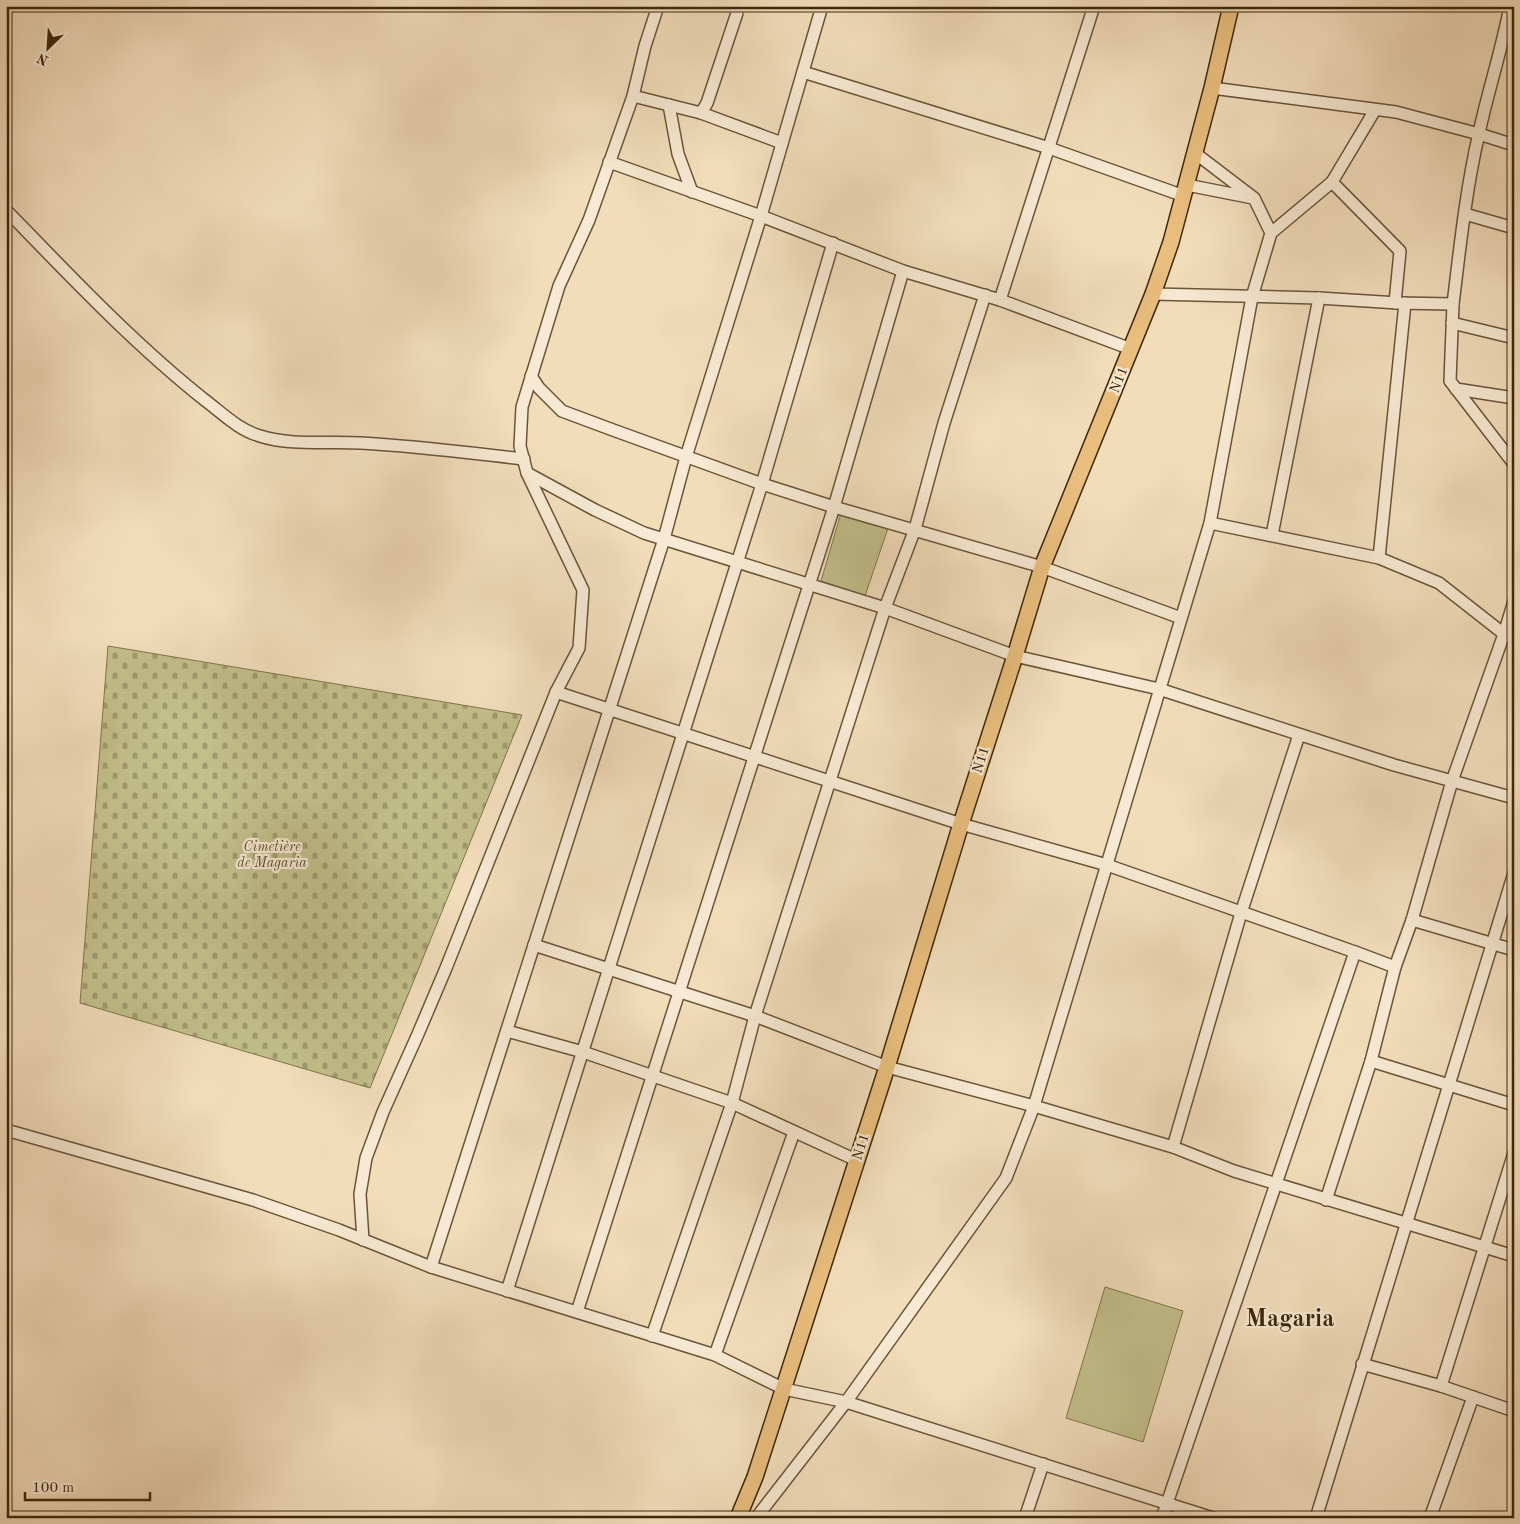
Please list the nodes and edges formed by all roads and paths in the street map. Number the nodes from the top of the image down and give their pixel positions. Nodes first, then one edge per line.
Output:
1 (658, 6) edge
2 (822, 6) edge
3 (1094, 6) edge
4 (1231, 6) edge
5 (1510, 6) edge
6 (738, 12) dead end
7 (803, 72) junction
8 (1212, 88) junction
9 (633, 96) junction
10 (670, 105) junction
11 (1375, 110) junction
12 (701, 113) junction
13 (1479, 134) junction
14 (782, 143) junction
15 (1514, 145) edge
16 (1049, 148) junction
17 (1195, 153) junction
18 (609, 162) junction
19 (1332, 182) junction
20 (1185, 190) junction
21 (692, 192) junction
22 (1254, 198) junction
23 (6, 210) edge
24 (1465, 214) junction
25 (761, 216) junction
26 (1514, 228) edge
27 (1271, 233) junction
28 (833, 243) junction
29 (903, 270) junction
30 (1153, 294) junction
31 (985, 295) junction
32 (1252, 297) junction
33 (1320, 298) junction
34 (1000, 300) junction
35 (1400, 303) junction
36 (1453, 304) junction
37 (1452, 323) junction
38 (1514, 338) edge
39 (1131, 349) junction
40 (531, 376) junction
41 (1456, 389) junction
42 (1514, 398) edge
43 (686, 457) junction
44 (524, 459) junction
45 (1514, 464) edge
46 (527, 474) junction
47 (762, 484) junction
48 (834, 507) junction
49 (1210, 523) junction
50 (914, 529) junction
51 (1272, 535) junction
52 (664, 539) junction
53 (1378, 558) junction
54 (737, 562) junction
55 (1042, 567) junction
56 (809, 584) junction
57 (1514, 601) edge
58 (885, 608) junction
59 (1181, 618) junction
60 (1509, 635) edge
61 (1015, 656) junction
62 (1159, 689) junction
63 (556, 692) junction
64 (610, 709) junction
65 (683, 733) junction
66 (1298, 735) junction
67 (754, 756) junction
68 (830, 780) junction
69 (1452, 781) junction
70 (1514, 798) edge
71 (961, 824) junction
72 (1107, 865) junction
73 (1514, 873) edge
74 (1241, 913) junction
75 (1412, 920) junction
76 (1492, 944) junction
77 (534, 945) junction
78 (1514, 950) edge
79 (1355, 952) junction
80 (1395, 967) junction
81 (608, 969) junction
82 (679, 992) junction
83 (755, 1016) junction
84 (507, 1031) junction
85 (583, 1052) junction
86 (1371, 1061) junction
87 (887, 1066) junction
88 (652, 1076) junction
89 (1449, 1085) junction
90 (732, 1102) junction
91 (1514, 1105) edge
92 (1034, 1106) junction
93 (6, 1130) edge
94 (794, 1132) junction
95 (1173, 1147) junction
96 (1514, 1153) edge
97 (856, 1160) junction
98 (1276, 1184) junction
99 (1326, 1200) junction
100 (1406, 1224) junction
101 (363, 1240) junction
102 (1484, 1247) junction
103 (1514, 1256) edge
104 (431, 1267) junction
105 (507, 1291) junction
106 (577, 1312) junction
107 (652, 1336) junction
108 (715, 1355) junction
109 (1362, 1364) junction
110 (1441, 1386) junction
111 (784, 1389) junction
112 (1473, 1397) junction
113 (846, 1402) junction
114 (1513, 1407) edge
115 (1043, 1464) junction
116 (1166, 1503) junction
117 (738, 1518) edge
118 (756, 1518) edge
119 (1026, 1518) edge
120 (1162, 1518) edge
121 (1213, 1518) edge
122 (1316, 1518) edge
123 (1430, 1518) edge

1 - 9 street
2 - 7 street
3 - 16 street
4 - 8 main road, N11
5 - 13 street
6 - 12 street
7 - 14 street
7 - 16 street
8 - 11 street
8 - 17 main road, N11
9 - 10 street
9 - 18 street
10 - 12 street
10 - 21 street
11 - 13 street
11 - 19 street
12 - 14 street
13 - 15 street
13 - 24 street
14 - 25 street
16 - 20 street
16 - 34 street
17 - 20 main road, N11
17 - 22 street
18 - 21 street
18 - 40 street
19 - 27 street
19 - 35 street
20 - 22 street
20 - 30 main road, N11
21 - 25 street
22 - 27 street
23 - 44 street
24 - 26 street
24 - 36 street
25 - 28 street
25 - 43 street
27 - 32 street
28 - 29 street
28 - 47 street
29 - 31 street
29 - 48 street
30 - 32 street
30 - 39 main road, N11
31 - 34 street
31 - 50 street
32 - 33 street
32 - 49 street
33 - 35 street
33 - 51 street
34 - 39 street
35 - 36 street
35 - 53 street
36 - 37 street
37 - 38 street
37 - 41 street
39 - 55 main road, N11
40 - 43 street
40 - 44 street
41 - 42 street
41 - 45 street
43 - 47 street
43 - 52 street
44 - 46 street
46 - 52 street
46 - 63 street
47 - 48 street
47 - 54 street
48 - 50 street
48 - 56 street
49 - 51 street
49 - 59 street
50 - 55 street
50 - 58 street
51 - 53 street
52 - 54 street
52 - 64 street
53 - 60 street
54 - 56 street
54 - 65 street
55 - 59 street
55 - 61 main road, N11
56 - 58 street
56 - 67 street
57 - 60 street
58 - 61 street
58 - 68 street
59 - 62 street
60 - 69 street
61 - 62 street
61 - 71 main road, N11
62 - 66 street
62 - 72 street
63 - 64 street
63 - 101 street
64 - 65 street
64 - 77 street
65 - 67 street
65 - 81 street
66 - 69 street
66 - 74 street
67 - 68 street
67 - 82 street
68 - 71 street
68 - 83 street
69 - 70 street
69 - 75 street
71 - 72 street
71 - 87 main road, N11
72 - 74 street
72 - 92 street
73 - 76 street
74 - 79 street
74 - 95 street
75 - 76 street
75 - 80 street
76 - 78 street
76 - 89 street
77 - 81 street
77 - 84 street
79 - 80 street
79 - 98 street
80 - 86 street
81 - 82 street
81 - 85 street
82 - 83 street
82 - 88 street
83 - 87 street
83 - 90 street
84 - 85 street
84 - 104 street
85 - 88 street
85 - 105 street
86 - 89 street
86 - 99 street
87 - 92 street
87 - 97 main road, N11
88 - 90 street
88 - 106 street
89 - 91 street
89 - 100 street
90 - 94 street
90 - 107 street
92 - 95 street
92 - 113 street
93 - 101 street
94 - 97 street
94 - 108 street
95 - 98 street
96 - 102 street
97 - 111 main road, N11
98 - 99 street
98 - 116 street
99 - 100 street
100 - 102 street
100 - 109 street
101 - 104 street
102 - 103 street
102 - 110 street
104 - 105 street
105 - 106 street
106 - 107 street
107 - 108 street
108 - 111 street
109 - 110 street
109 - 122 street
110 - 112 street
111 - 113 street
111 - 117 main road, N11
112 - 114 street
112 - 123 street
113 - 115 street
113 - 118 street
115 - 116 street
115 - 119 street
116 - 120 street
116 - 121 street

